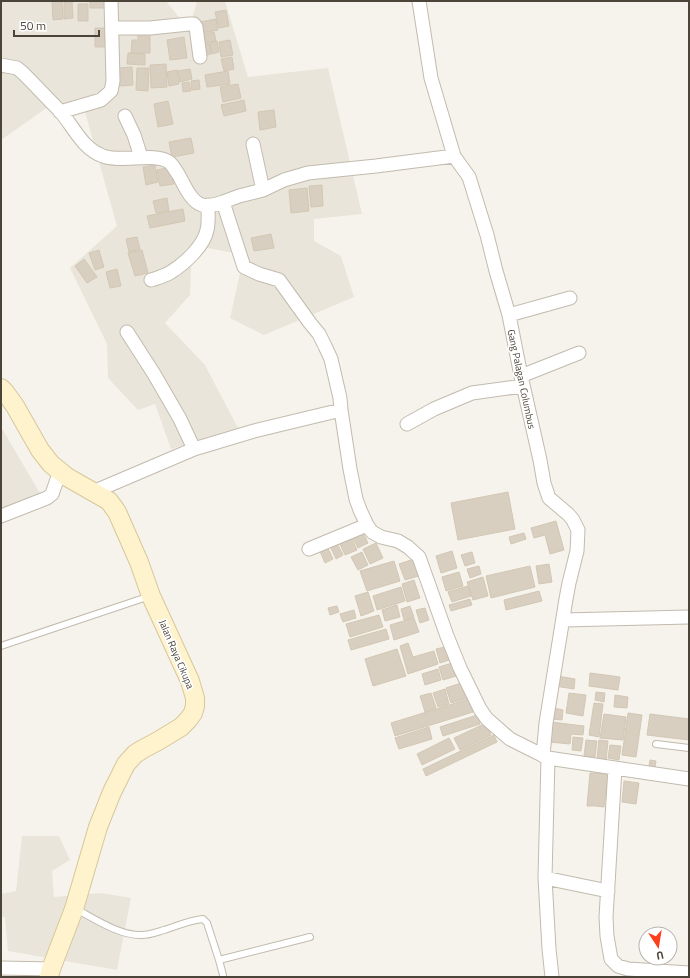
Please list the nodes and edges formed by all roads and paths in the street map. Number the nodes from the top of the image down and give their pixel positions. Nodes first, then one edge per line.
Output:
1 (111, 1) edge
2 (419, 1) edge
3 (112, 28) junction
4 (200, 57) dead end
5 (1, 65) edge
6 (60, 112) junction
7 (125, 116) dead end
8 (253, 144) dead end
9 (454, 156) junction
10 (141, 157) junction
11 (263, 190) junction
12 (223, 202) junction
13 (208, 206) junction
14 (151, 280) dead end
15 (570, 298) dead end
16 (509, 315) junction
17 (126, 332) dead end
18 (579, 353) dead end
19 (522, 381) junction
20 (1, 388) edge
21 (341, 410) junction
22 (407, 424) dead end
23 (190, 451) junction
24 (60, 471) junction
25 (93, 492) junction
26 (1, 516) edge
27 (367, 525) junction
28 (309, 549) dead end
29 (151, 596) junction
30 (689, 617) edge
31 (563, 620) junction
32 (1, 646) edge
33 (656, 744) dead end
34 (689, 748) edge
35 (546, 757) junction
36 (614, 768) junction
37 (689, 779) edge
38 (545, 878) junction
39 (608, 891) junction
40 (74, 908) junction
41 (310, 937) dead end
42 (219, 960) junction
43 (618, 966) junction
44 (1, 968) edge
45 (50, 973) edge
46 (686, 974) edge
47 (223, 975) dead end
48 (552, 977) edge
49 (628, 977) edge

1 - 3 street
2 - 9 street, Gang Palagan Columbus
3 - 4 street
3 - 6 street
5 - 6 street
6 - 10 street
7 - 10 street
8 - 11 street
9 - 11 street
9 - 16 street, Gang Palagan Columbus
10 - 13 street
11 - 12 street
12 - 13 street
12 - 21 street
13 - 14 street
15 - 16 street
16 - 19 street, Gang Palagan Columbus
17 - 23 street
18 - 19 street
19 - 22 street
19 - 31 street, Gang Palagan Columbus
20 - 24 main road, Jalan Raya Cikupa
21 - 23 street
21 - 27 street
23 - 25 street
24 - 25 main road, Jalan Raya Cikupa
24 - 26 street
25 - 29 main road, Jalan Raya Cikupa
27 - 28 street
27 - 35 street
29 - 32 lane
29 - 40 main road, Jalan Raya Cikupa
30 - 31 street
31 - 35 street, Gang Palagan Columbus
33 - 34 lane
35 - 36 street
35 - 38 street, Gang Palagan Columbus
36 - 37 street
36 - 39 street
38 - 39 street
38 - 48 street, Gang Palagan Columbus
39 - 43 street
40 - 42 lane
40 - 45 main road, Jalan Raya Cikupa
41 - 42 lane
42 - 47 lane
43 - 46 street
43 - 49 street
44 - 45 street

